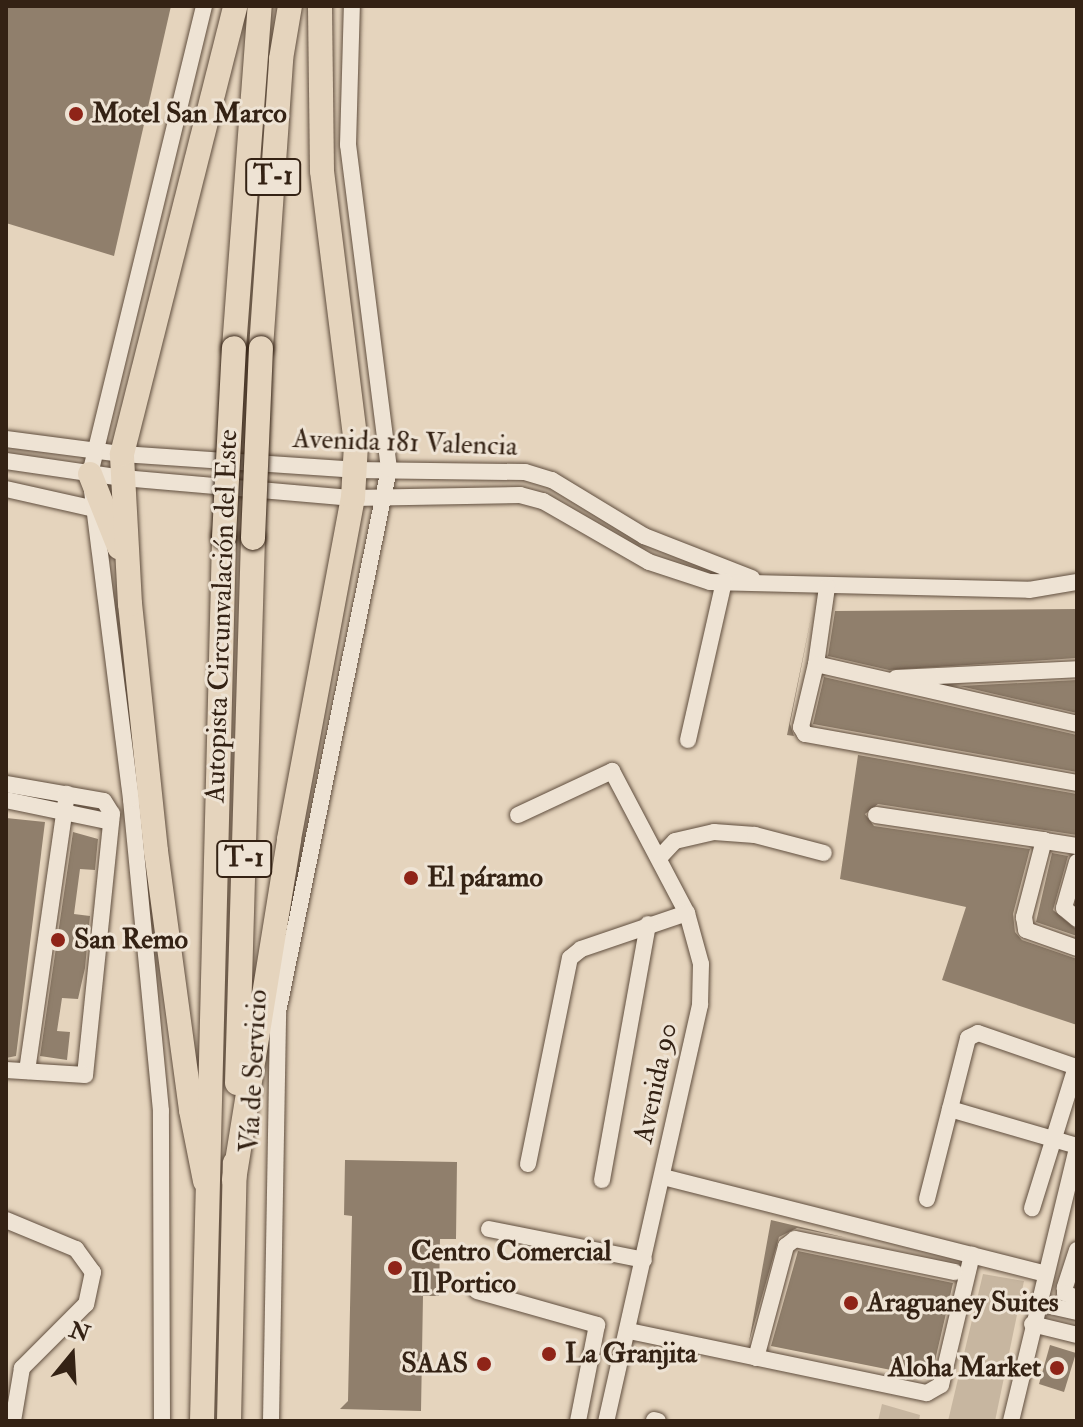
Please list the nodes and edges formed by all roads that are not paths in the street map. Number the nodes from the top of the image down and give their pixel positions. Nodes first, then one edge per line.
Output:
1 (204, 6) edge
2 (235, 6) edge
3 (260, 6) edge
4 (290, 6) edge
5 (320, 6) edge
6 (352, 6) edge
7 (6, 439) edge
8 (6, 461) edge
9 (92, 462) junction
10 (122, 466) junction
11 (389, 469) junction
12 (354, 470) junction
13 (525, 472) junction
14 (6, 489) edge
15 (384, 494) junction
16 (520, 495) junction
17 (353, 498) junction
18 (90, 508) junction
19 (128, 572) junction
20 (724, 581) junction
21 (1077, 582) edge
22 (764, 583) junction
23 (827, 587) junction
24 (816, 664) junction
25 (1077, 669) edge
26 (874, 679) junction
27 (1077, 724) edge
28 (688, 740) dead end
29 (1077, 783) edge
30 (6, 784) edge
31 (67, 794) junction
32 (6, 800) edge
33 (63, 812) junction
34 (518, 815) dead end
35 (876, 815) dead end
36 (111, 822) junction
37 (1045, 841) dead end
38 (1077, 846) edge
39 (824, 853) dead end
40 (659, 858) junction
41 (1077, 862) edge
42 (687, 913) junction
43 (1077, 919) edge
44 (648, 924) junction
45 (1077, 948) edge
46 (6, 1070) edge
47 (27, 1071) junction
48 (950, 1109) junction
49 (1054, 1137) junction
50 (1077, 1148) edge
51 (528, 1164) dead end
52 (663, 1177) junction
53 (234, 1180) junction
54 (602, 1180) dead end
55 (205, 1181) junction
56 (927, 1199) dead end
57 (1032, 1208) dead end
58 (6, 1220) edge
59 (489, 1229) dead end
60 (1077, 1250) edge
61 (972, 1255) junction
62 (644, 1260) junction
63 (955, 1272) dead end
64 (1043, 1273) junction
65 (477, 1291) dead end
66 (1077, 1298) edge
67 (1037, 1303) junction
68 (1077, 1312) edge
69 (1032, 1324) junction
70 (629, 1331) junction
71 (1077, 1335) edge
72 (756, 1358) junction
73 (13, 1421) edge
74 (162, 1421) edge
75 (202, 1421) edge
76 (229, 1421) edge
77 (271, 1421) edge
78 (578, 1421) edge
79 (606, 1421) edge
80 (1011, 1421) edge

1 - 9 street
2 - 10 highway
3 - 55 highway, Autopista Circunvalación del Este / T-1, bridge
4 - 53 highway, Autopista Circunvalación del Este / T-1, bridge
5 - 12 highway
6 - 11 street, Vía de Servicio
7 - 9 street, Avenida 181 Valencia
8 - 9 street, Avenida 181 Valencia
9 - 10 street, Avenida 181 Valencia
9 - 10 street, Avenida 181 Valencia
9 - 18 street
9 - 19 highway
10 - 12 street, Avenida 181 Valencia
10 - 17 street, Avenida 181 Valencia
10 - 19 highway
11 - 12 street, Avenida 181 Valencia
11 - 13 street, Avenida 181 Valencia
11 - 15 street, Vía de Servicio
12 - 17 highway
13 - 16 street
13 - 22 street, Avenida 181 Valencia
14 - 18 street
15 - 16 street, Avenida 181 Valencia
15 - 17 street, Avenida 181 Valencia
15 - 77 street, Vía de Servicio
16 - 20 street, Avenida 181 Valencia
17 - 53 highway
18 - 74 street
19 - 55 highway
20 - 22 street, Avenida 181 Valencia
20 - 28 street
21 - 23 street
22 - 23 street
23 - 24 street
24 - 26 street
24 - 29 street
25 - 26 street
26 - 27 street
30 - 31 street
31 - 33 street
31 - 36 street
32 - 33 street
33 - 36 street
33 - 47 street
34 - 40 street, Avenida 90
35 - 45 street
36 - 47 street
37 - 38 street
39 - 40 street
40 - 42 street, Avenida 90
41 - 43 street
42 - 44 street
42 - 52 street, Avenida 90
44 - 51 street
44 - 54 street
46 - 47 street
48 - 49 street
48 - 49 street
48 - 56 street
49 - 50 street
49 - 57 street
50 - 64 street
52 - 61 street
52 - 62 street, Avenida 90
53 - 76 highway, Autopista Circunvalación del Este / T-1
55 - 75 highway, Autopista Circunvalación del Este / T-1
58 - 73 street
59 - 62 street
60 - 66 street
61 - 64 street
61 - 72 street
62 - 70 street, Avenida 90
63 - 72 street
64 - 67 street
65 - 78 street
67 - 68 street
67 - 69 street
69 - 71 street
69 - 80 street
70 - 72 street
70 - 79 street, Avenida 90

